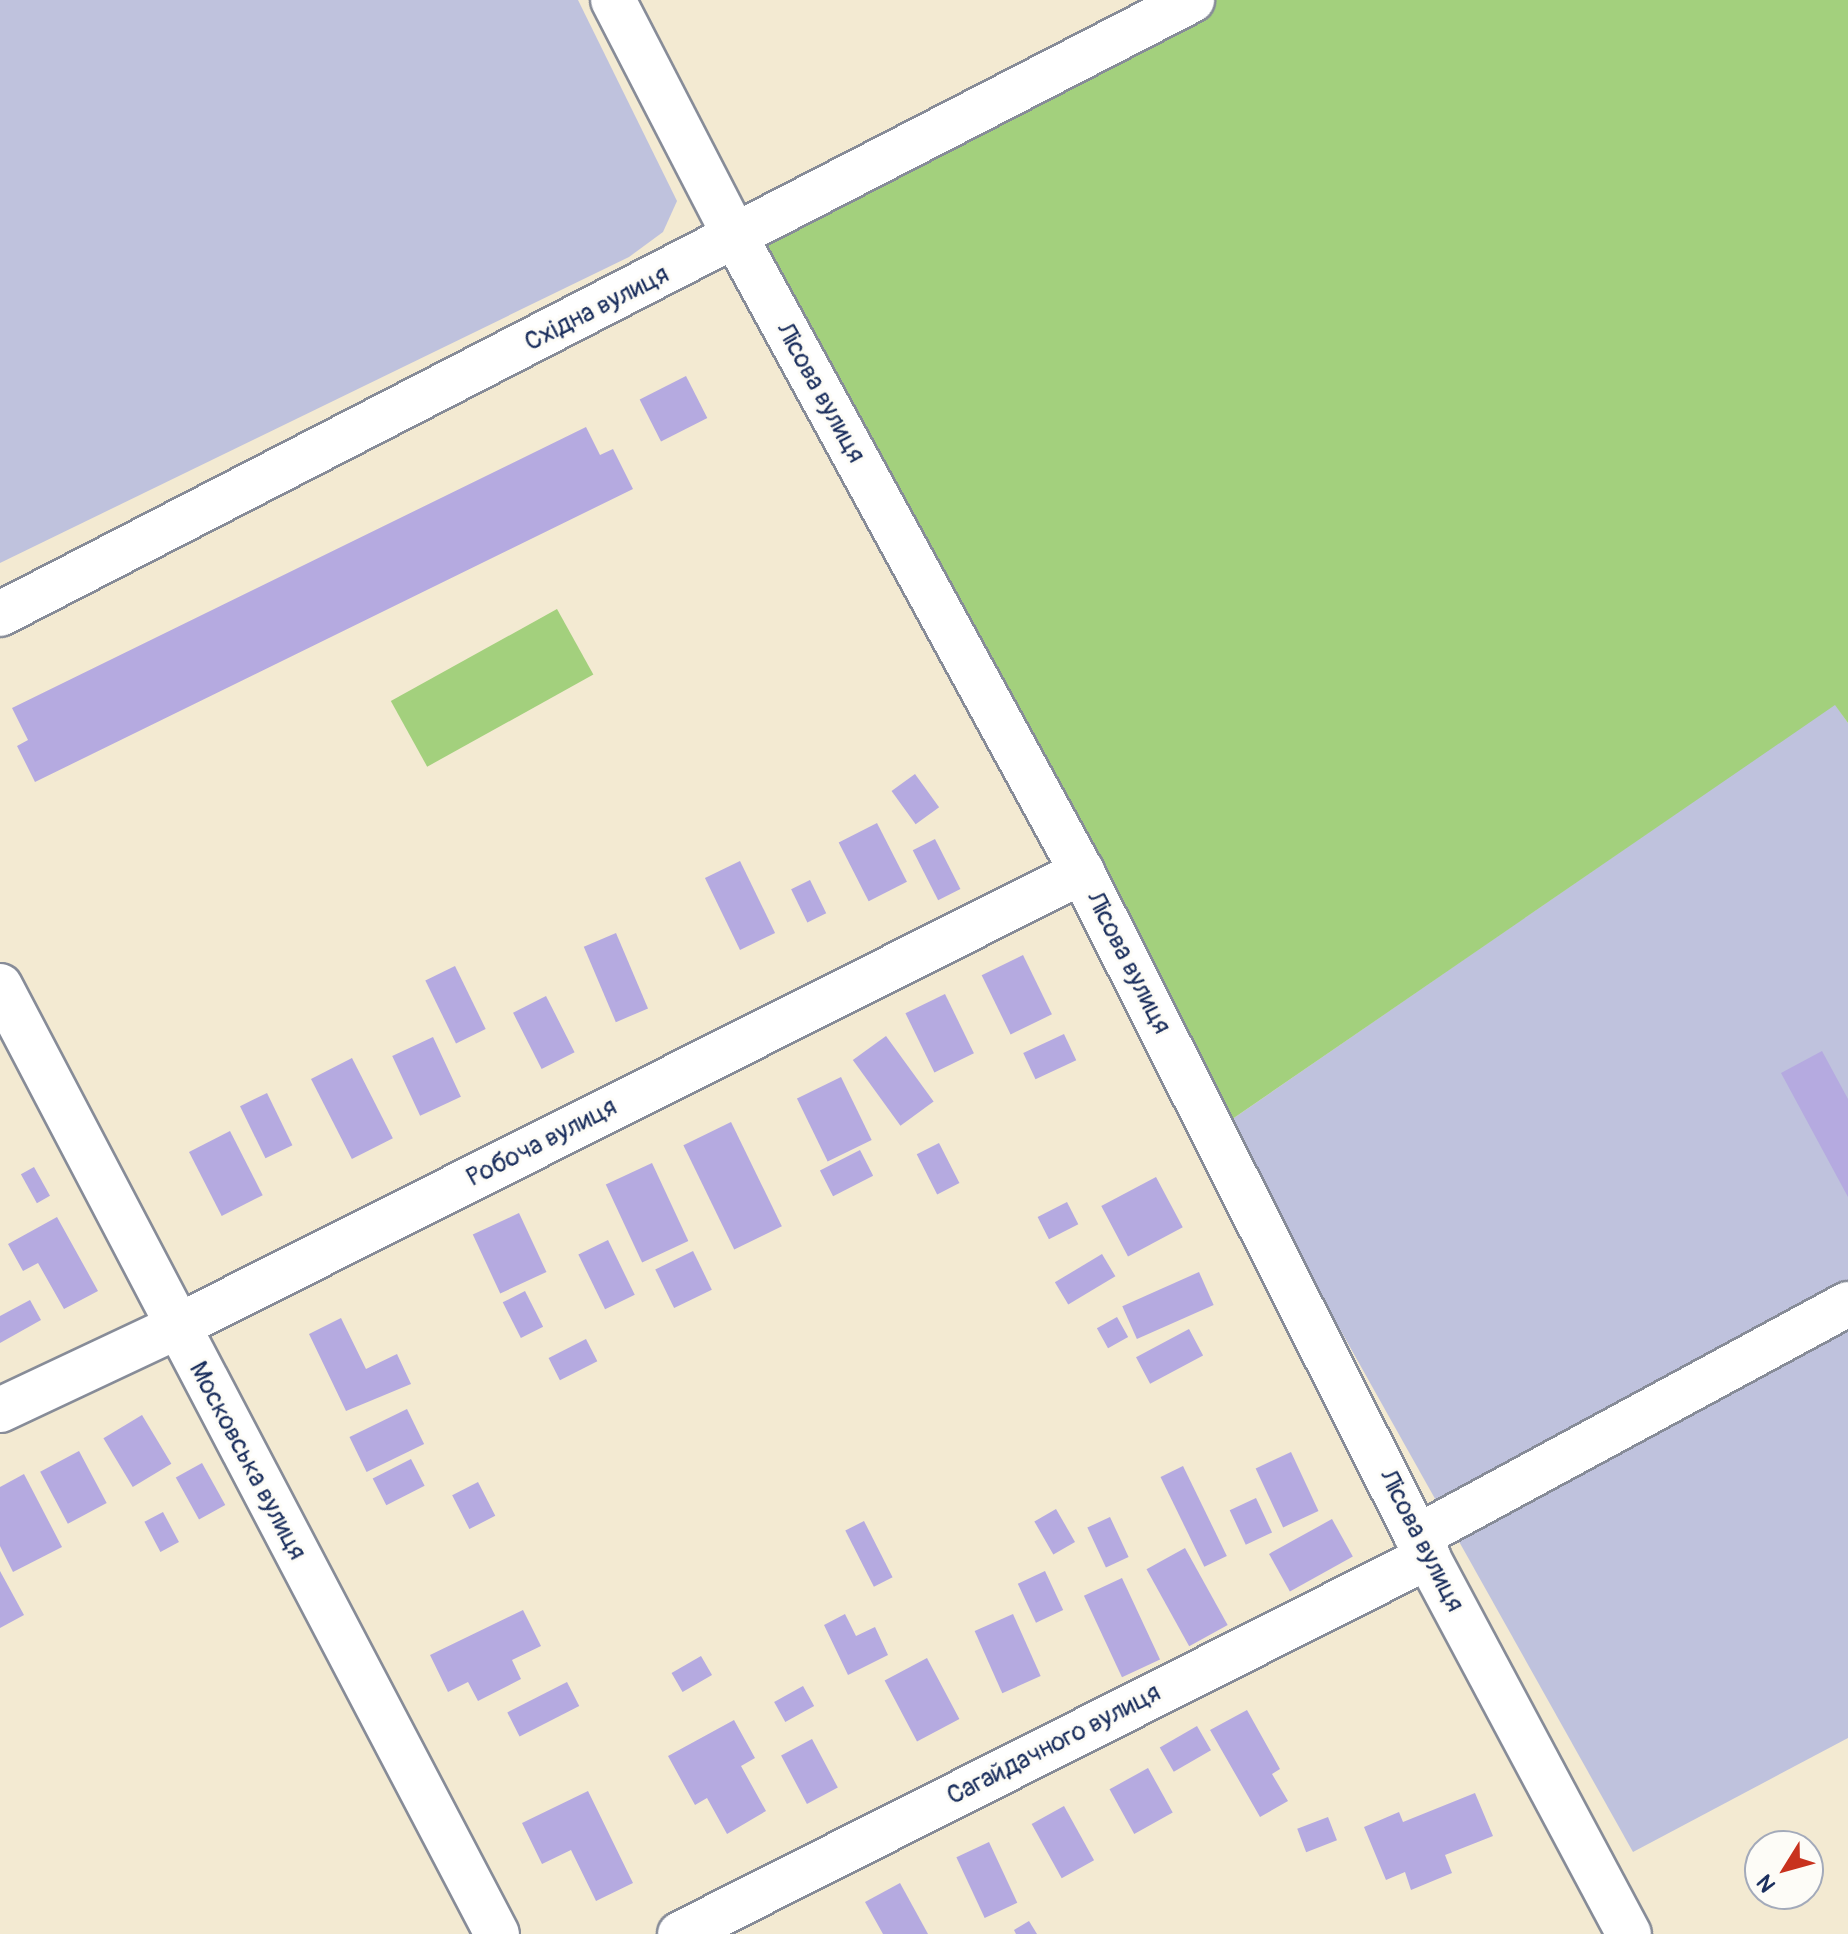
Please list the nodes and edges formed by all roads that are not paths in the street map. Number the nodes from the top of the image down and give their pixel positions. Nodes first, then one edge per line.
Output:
1 (613, 0) edge
2 (1192, 0) edge
3 (736, 238) junction
4 (0, 614) edge
5 (1082, 872) junction
6 (0, 986) edge
7 (1848, 1304) edge
8 (176, 1327) junction
9 (0, 1410) edge
10 (1422, 1547) junction
11 (497, 1934) edge
12 (680, 1934) edge
13 (1629, 1934) edge

1 - 3 street, Лісова вулиця
2 - 3 street, Східна вулиця
3 - 4 street, Східна вулиця
3 - 5 street, Лісова вулиця
5 - 8 street, Робоча вулиця
5 - 10 street, Лісова вулиця
6 - 8 street, Московська вулиця
7 - 10 street, Сагайдачного вулиця
8 - 9 street, Робоча вулиця
8 - 11 street, Московська вулиця
10 - 12 street, Сагайдачного вулиця
10 - 13 street, Лісова вулиця

